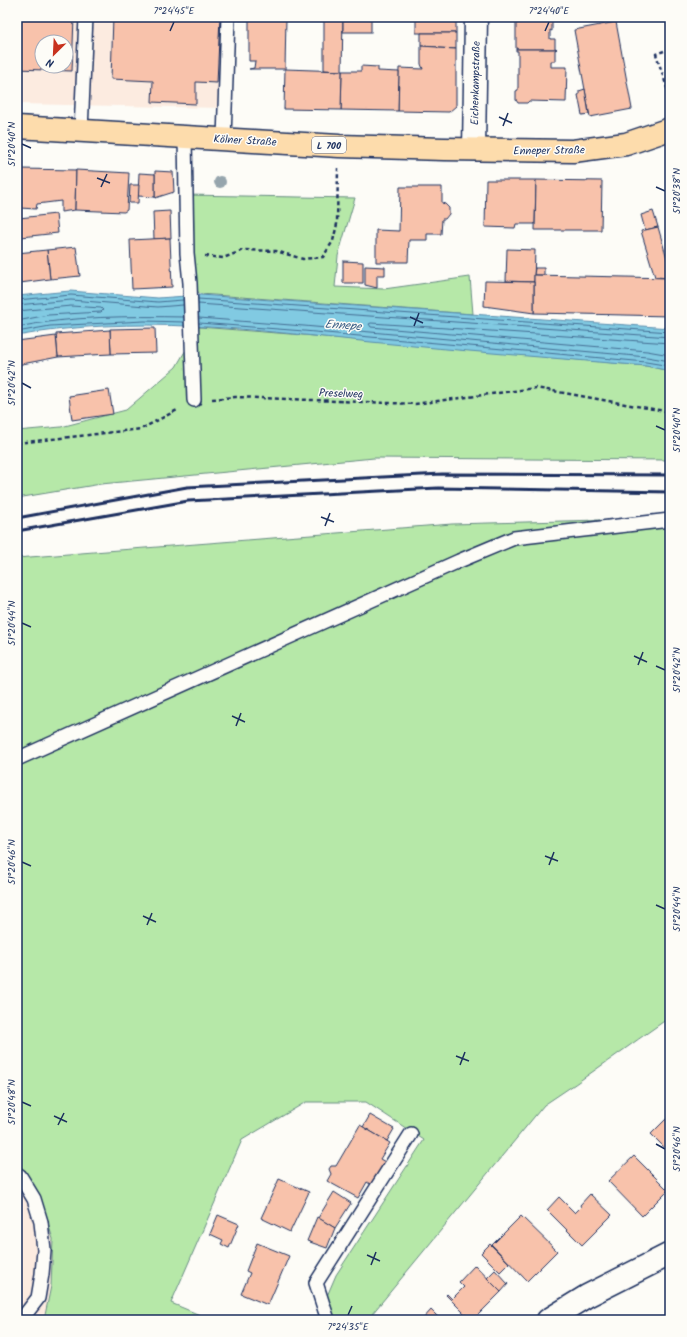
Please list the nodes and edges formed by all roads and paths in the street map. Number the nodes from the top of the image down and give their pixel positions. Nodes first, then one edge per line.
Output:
1 (86, 17) edge
2 (228, 17) edge
3 (476, 17) edge
4 (664, 52) dead end
5 (670, 97) edge
6 (17, 127) edge
7 (670, 129) edge
8 (81, 130) junction
9 (185, 137) junction
10 (224, 139) junction
11 (339, 146) junction
12 (474, 149) junction
13 (187, 253) junction
14 (194, 400) junction
15 (670, 412) edge
16 (17, 443) edge
17 (670, 520) edge
18 (17, 759) edge
19 (411, 1134) dead end
20 (17, 1174) edge
21 (670, 1254) edge
22 (21, 1320) edge
23 (328, 1320) edge
24 (548, 1320) edge

1 - 8 lane
2 - 10 lane
3 - 12 main road, Eichenkampstraße
4 - 5 path
6 - 8 main road, Kölner Straße / L 700
7 - 12 main road, Enneper Straße / L 700
8 - 9 main road, Kölner Straße / L 700
9 - 10 main road, Kölner Straße / L 700
9 - 13 lane
10 - 11 main road, Kölner Straße / L 700
11 - 12 main road, Kölner Straße / L 700
11 - 13 path
13 - 14 lane
14 - 15 path, Preselweg
14 - 16 path, Preselweg
17 - 18 lane
19 - 23 lane
20 - 22 lane
21 - 24 main road

